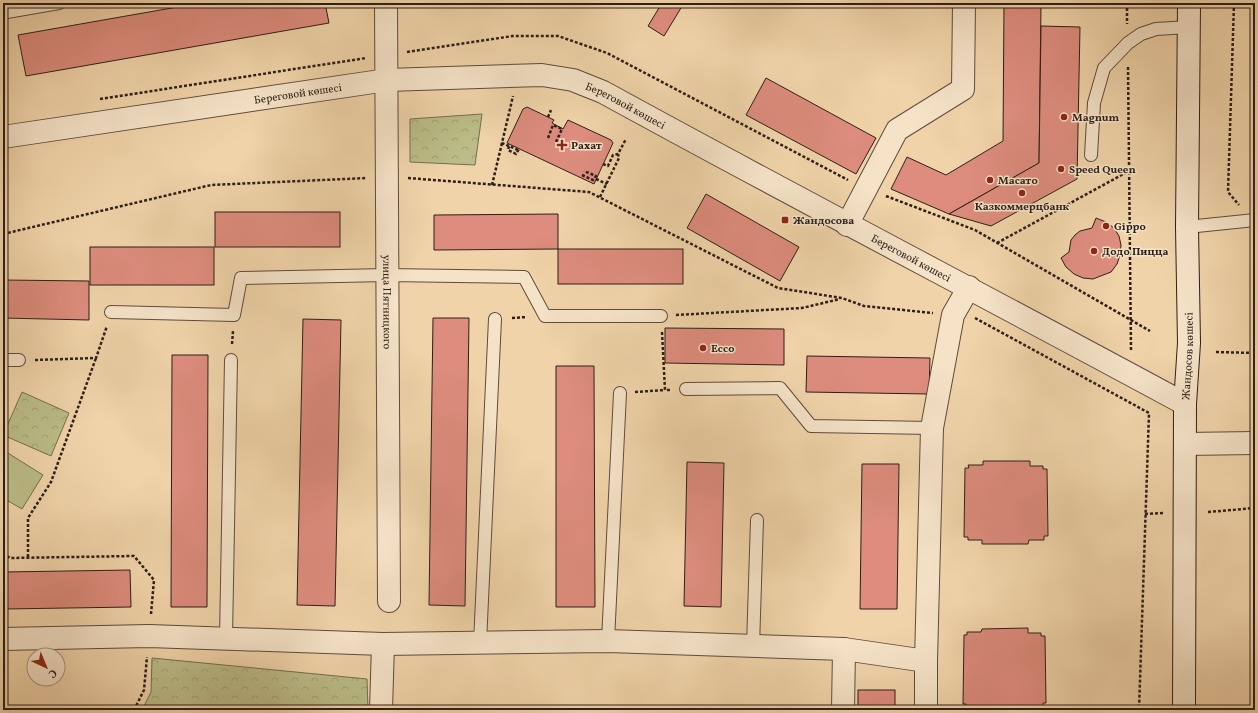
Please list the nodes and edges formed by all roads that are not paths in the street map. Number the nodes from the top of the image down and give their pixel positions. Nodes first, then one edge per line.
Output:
1 (59, 3) edge
2 (386, 3) edge
3 (964, 3) edge
4 (1189, 3) edge
5 (3, 11) edge
6 (1189, 27) junction
7 (387, 80) junction
8 (3, 137) edge
9 (1091, 155) dead end
10 (1253, 220) edge
11 (847, 225) junction
12 (1187, 227) junction
13 (387, 275) junction
14 (969, 287) junction
15 (111, 312) road end
16 (661, 316) road end
17 (495, 319) road end
18 (3, 360) edge
19 (19, 360) road end
20 (231, 360) road end
21 (686, 389) road end
22 (620, 393) road end
23 (1185, 404) junction
24 (932, 428) junction
25 (1185, 444) junction
26 (1255, 444) edge
27 (757, 520) dead end
28 (389, 601) dead end
29 (226, 638) junction
30 (3, 639) edge
31 (608, 641) junction
32 (480, 643) junction
33 (383, 644) junction
34 (753, 646) junction
35 (844, 649) junction
36 (926, 662) junction
37 (381, 710) edge
38 (843, 710) edge
39 (926, 710) edge
40 (1184, 710) edge

1 - 5 lane
2 - 7 street, улица Пятницкого
3 - 11 street
4 - 6 street, Жандосов көшесі
6 - 9 lane
6 - 12 street, Жандосов көшесі
7 - 8 street, Береговой көшесі
7 - 11 street, Береговой көшесі
7 - 13 street, улица Пятницкого
10 - 12 lane
11 - 14 street, Береговой көшесі
12 - 23 street, Жандосов көшесі
13 - 15 lane
13 - 16 lane
13 - 28 street, улица Пятницкого
14 - 23 street, Береговой көшесі
14 - 24 street
17 - 32 lane
18 - 19 lane
20 - 29 lane
21 - 24 lane
22 - 31 lane
23 - 25 street, Жандосов көшесі
24 - 36 street
25 - 26 street
25 - 40 street, Жандосов көшесі
27 - 34 lane
29 - 30 street
29 - 33 street
31 - 32 street
31 - 34 street
32 - 33 street
33 - 37 street
34 - 35 street
35 - 36 street
35 - 38 street
36 - 39 street

